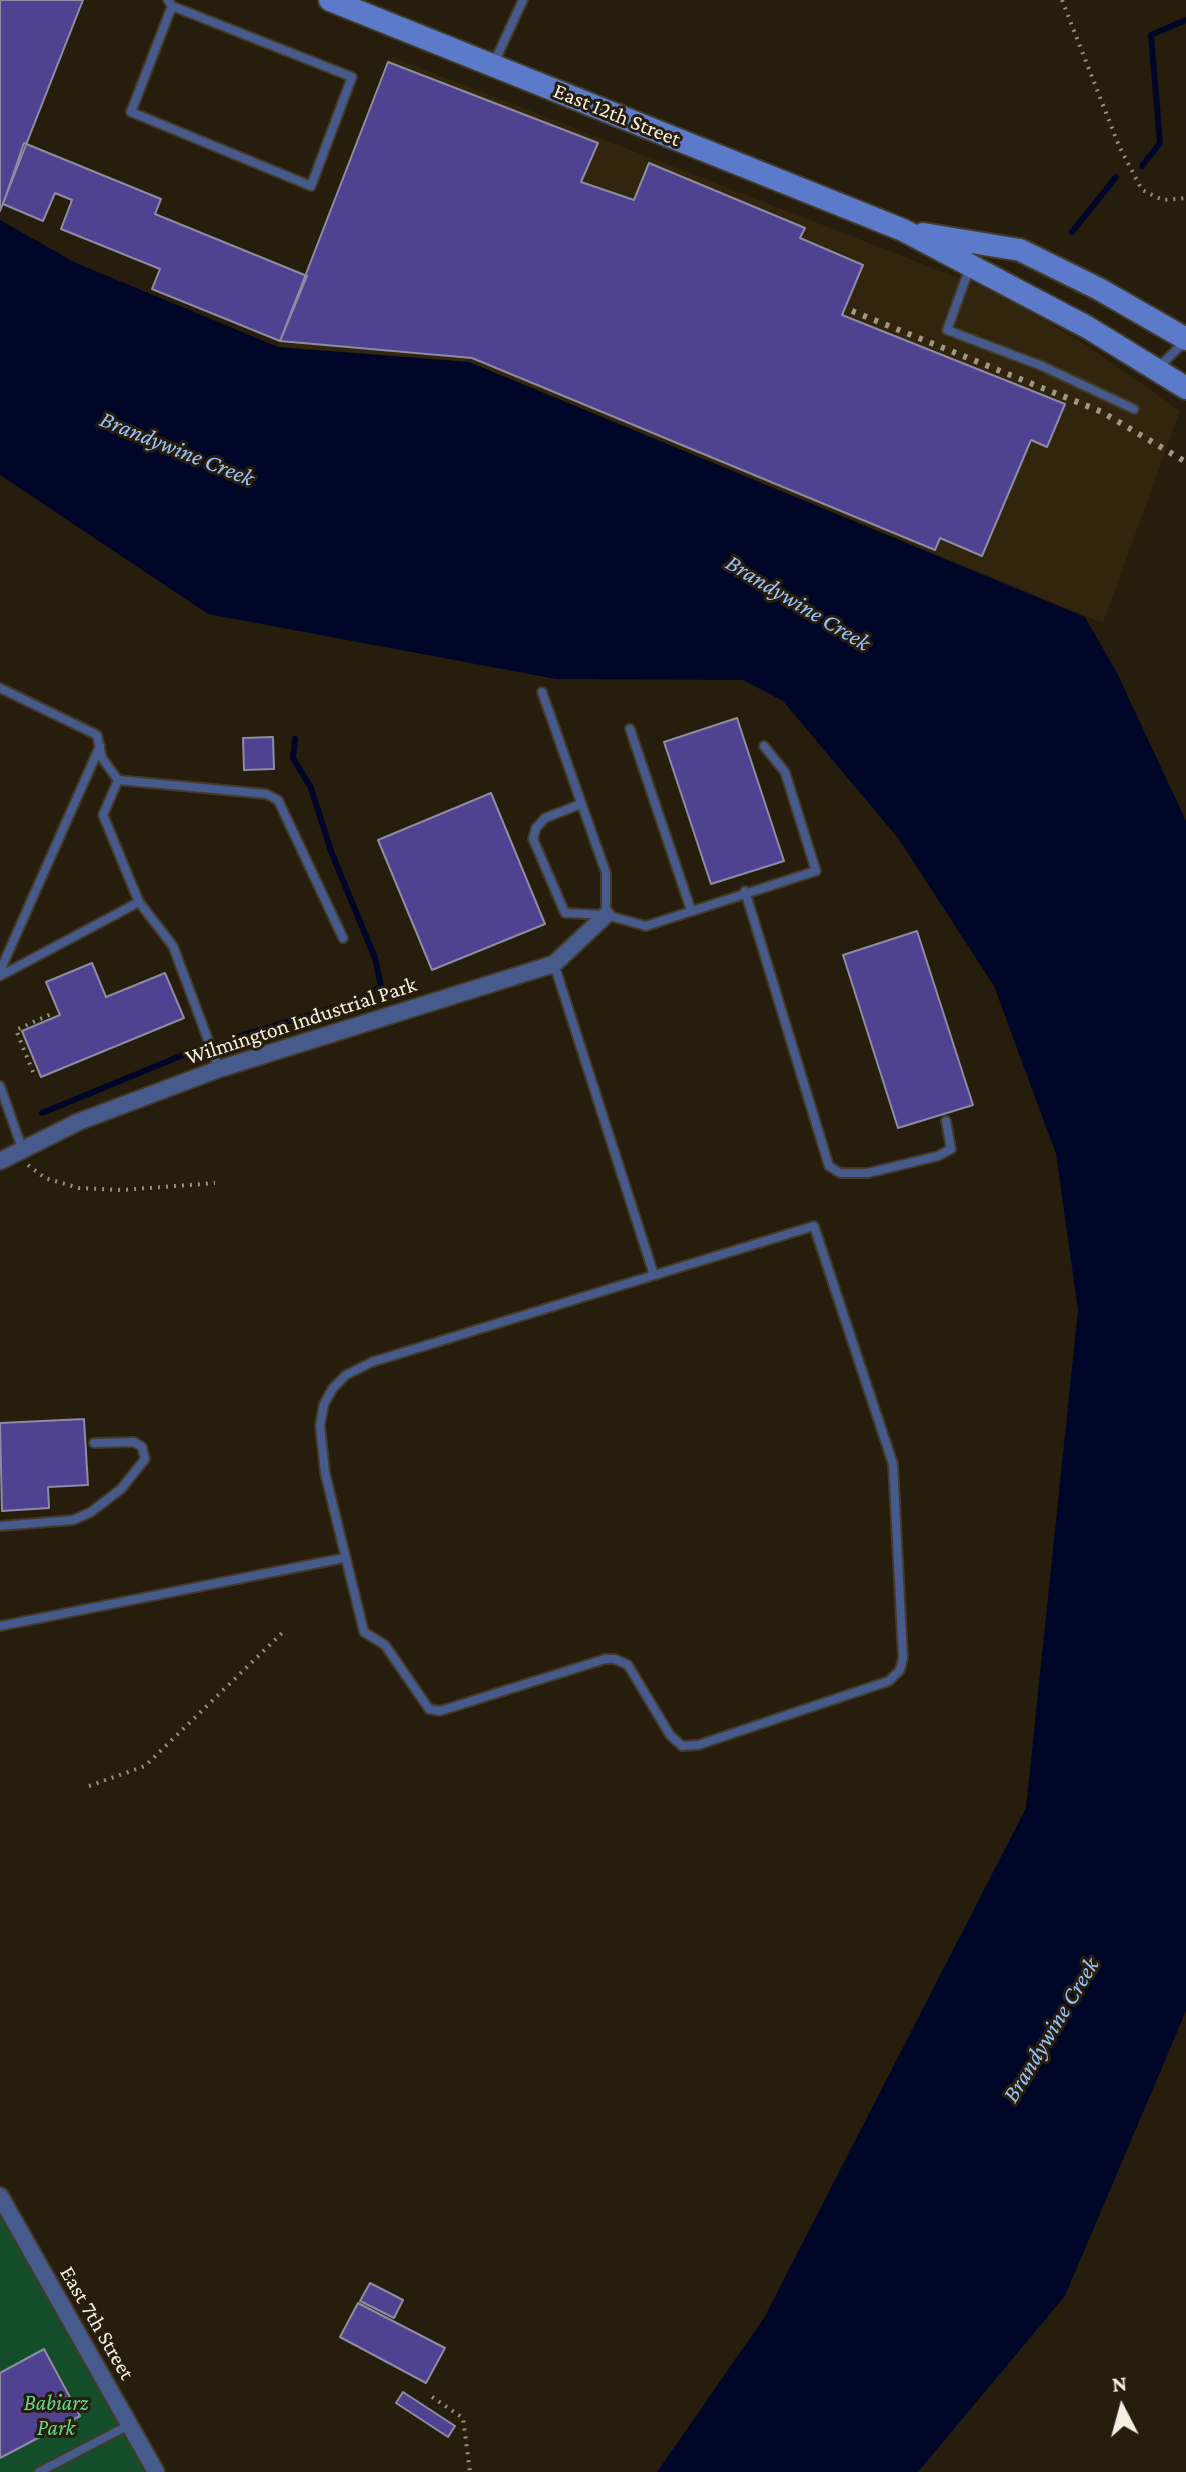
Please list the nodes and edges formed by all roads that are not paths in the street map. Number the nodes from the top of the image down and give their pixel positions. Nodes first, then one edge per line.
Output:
1 (330, 0) edge
2 (523, 0) edge
3 (170, 3) edge
4 (492, 65) junction
5 (903, 230) junction
6 (970, 266) junction
7 (1186, 340) edge
8 (1158, 368) junction
9 (1186, 388) edge
10 (1134, 409) dead end
11 (0, 688) edge
12 (542, 692) dead end
13 (630, 729) dead end
14 (100, 746) junction
15 (764, 746) dead end
16 (118, 780) junction
17 (581, 804) junction
18 (745, 891) junction
19 (139, 902) junction
20 (691, 910) junction
21 (606, 915) junction
22 (343, 938) dead end
23 (554, 964) junction
24 (0, 974) edge
25 (219, 1069) junction
26 (0, 1086) edge
27 (946, 1121) dead end
28 (12, 1154) edge
29 (654, 1275) junction
30 (94, 1443) dead end
31 (0, 1526) edge
32 (344, 1558) junction
33 (0, 1626) edge
34 (0, 2196) edge
35 (130, 2425) junction
36 (39, 2472) edge
37 (156, 2472) edge

1 - 4 main road, East 12th Street
2 - 4 lane
3 - 3 lane
4 - 5 main road, East 12th Street
5 - 6 main road, East 12th Street
5 - 7 main road, East 12th Street
6 - 8 main road, East 12th Street
6 - 10 lane
7 - 8 lane
8 - 9 main road, East 12th Street
11 - 14 lane
12 - 17 lane
13 - 20 lane
14 - 16 lane
14 - 24 lane
15 - 18 lane
16 - 19 lane
16 - 22 lane
17 - 21 lane
17 - 21 lane
18 - 20 lane
18 - 27 lane
19 - 24 lane
19 - 25 lane
20 - 21 lane
21 - 23 street, Wilmington Industrial Park
23 - 25 street, Wilmington Industrial Park
23 - 29 lane
25 - 28 street, Wilmington Industrial Park
26 - 28 lane
29 - 32 lane
29 - 32 lane
30 - 31 lane
32 - 33 lane
34 - 35 street, East 7th Street
35 - 36 lane
35 - 37 street, East 7th Street

